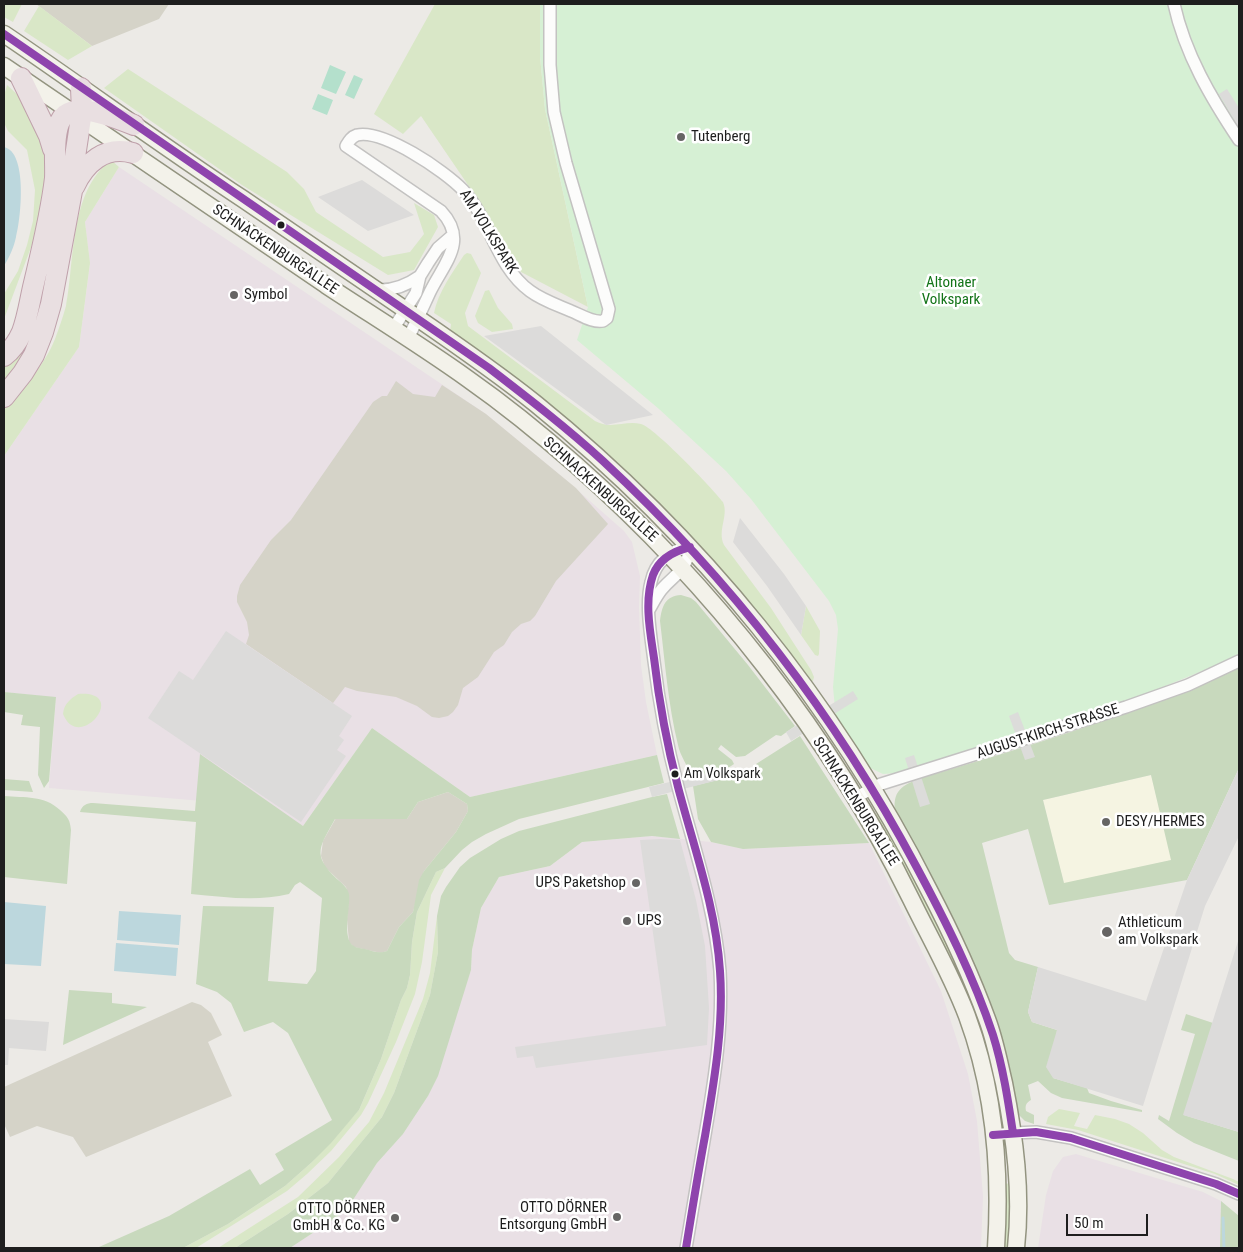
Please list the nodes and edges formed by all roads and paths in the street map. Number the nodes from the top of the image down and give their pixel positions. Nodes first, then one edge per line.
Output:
1 (550, 4) edge
2 (1174, 4) edge
3 (4, 34) edge
4 (4, 66) edge
5 (21, 78) junction
6 (81, 88) junction
7 (78, 113) junction
8 (134, 125) junction
9 (1239, 140) edge
10 (133, 153) junction
11 (55, 157) junction
12 (72, 191) junction
13 (453, 235) junction
14 (420, 276) junction
15 (376, 290) junction
16 (412, 314) junction
17 (393, 329) junction
18 (408, 338) junction
19 (4, 356) edge
20 (4, 397) edge
21 (690, 547) junction
22 (668, 554) junction
23 (683, 570) junction
24 (650, 610) junction
25 (1239, 661) edge
26 (873, 788) junction
27 (855, 798) junction
28 (1014, 1133) junction
29 (993, 1136) junction
30 (1239, 1194) edge
31 (686, 1248) edge
32 (996, 1248) edge
33 (1016, 1248) edge

1 - 13 street, AM VOLKSPARK
2 - 9 street
3 - 6 main road, SCHNACKENBURGALLEE
4 - 5 main road, SCHNACKENBURGALLEE
5 - 7 main road, SCHNACKENBURGALLEE
5 - 11 highway
6 - 7 highway
6 - 8 main road, SCHNACKENBURGALLEE
7 - 8 highway
7 - 10 main road, SCHNACKENBURGALLEE
7 - 11 highway
7 - 12 highway
8 - 15 main road, SCHNACKENBURGALLEE
10 - 12 highway
10 - 17 main road, SCHNACKENBURGALLEE
11 - 19 highway
12 - 20 highway
13 - 14 street
13 - 16 street
14 - 15 street
14 - 16 street
15 - 16 main road, SCHNACKENBURGALLEE
16 - 17 street
16 - 18 street
16 - 21 main road, SCHNACKENBURGALLEE
17 - 18 main road, SCHNACKENBURGALLEE
18 - 22 main road, SCHNACKENBURGALLEE
21 - 22 street
21 - 23 street
21 - 26 main road, SCHNACKENBURGALLEE
22 - 23 main road, SCHNACKENBURGALLEE
22 - 24 street
23 - 24 street
23 - 27 main road, SCHNACKENBURGALLEE
24 - 31 street
25 - 26 street, AUGUST-KIRCH-STRASSE
26 - 27 street, AUGUST-KIRCH-STRASSE
26 - 28 main road, SCHNACKENBURGALLEE
27 - 29 main road, SCHNACKENBURGALLEE
28 - 29 street
28 - 30 street
28 - 33 main road, SCHNACKENBURGALLEE
29 - 32 main road, SCHNACKENBURGALLEE

